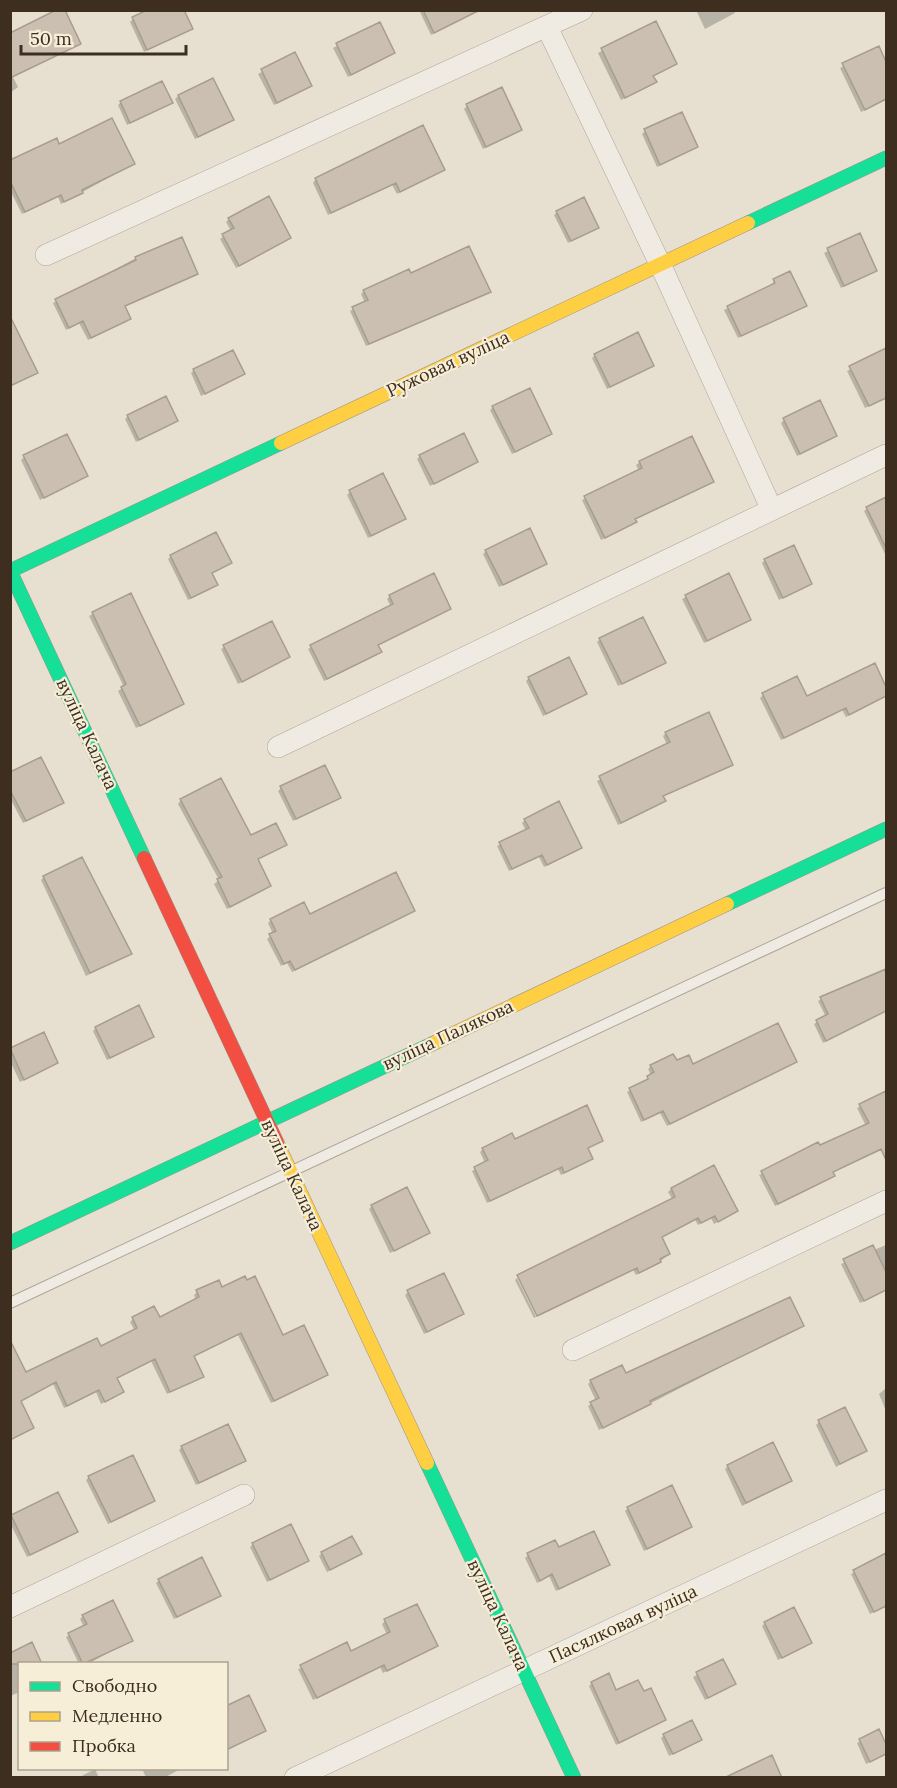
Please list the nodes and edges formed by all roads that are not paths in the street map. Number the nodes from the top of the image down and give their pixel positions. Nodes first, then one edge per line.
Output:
1 (582, 10) edge
2 (547, 27) junction
3 (886, 158) edge
4 (46, 255) dead end
5 (660, 264) junction
6 (886, 455) edge
7 (772, 510) junction
8 (10, 571) edge
9 (278, 747) dead end
10 (886, 829) edge
11 (886, 893) edge
12 (267, 1120) junction
13 (290, 1172) junction
14 (886, 1201) edge
15 (10, 1243) edge
16 (10, 1303) edge
17 (573, 1350) dead end
18 (244, 1495) dead end
19 (886, 1500) edge
20 (10, 1607) edge
21 (524, 1671) junction
22 (295, 1778) edge
23 (574, 1778) edge

1 - 2 street
2 - 4 street
2 - 5 street
3 - 5 street, Ружовая вуліца
5 - 7 street
5 - 8 street, Ружовая вуліца
6 - 7 street
7 - 9 street
8 - 12 street, вуліца Калача
10 - 12 street, вуліца Палякова
11 - 13 lane
12 - 13 street, вуліца Калача
12 - 15 street, вуліца Палякова
13 - 16 lane
13 - 21 street, вуліца Калача
14 - 17 street
18 - 20 street
19 - 21 street, Пасялковая вуліца
21 - 22 street, Пасялковая вуліца
21 - 23 street, вуліца Калача

